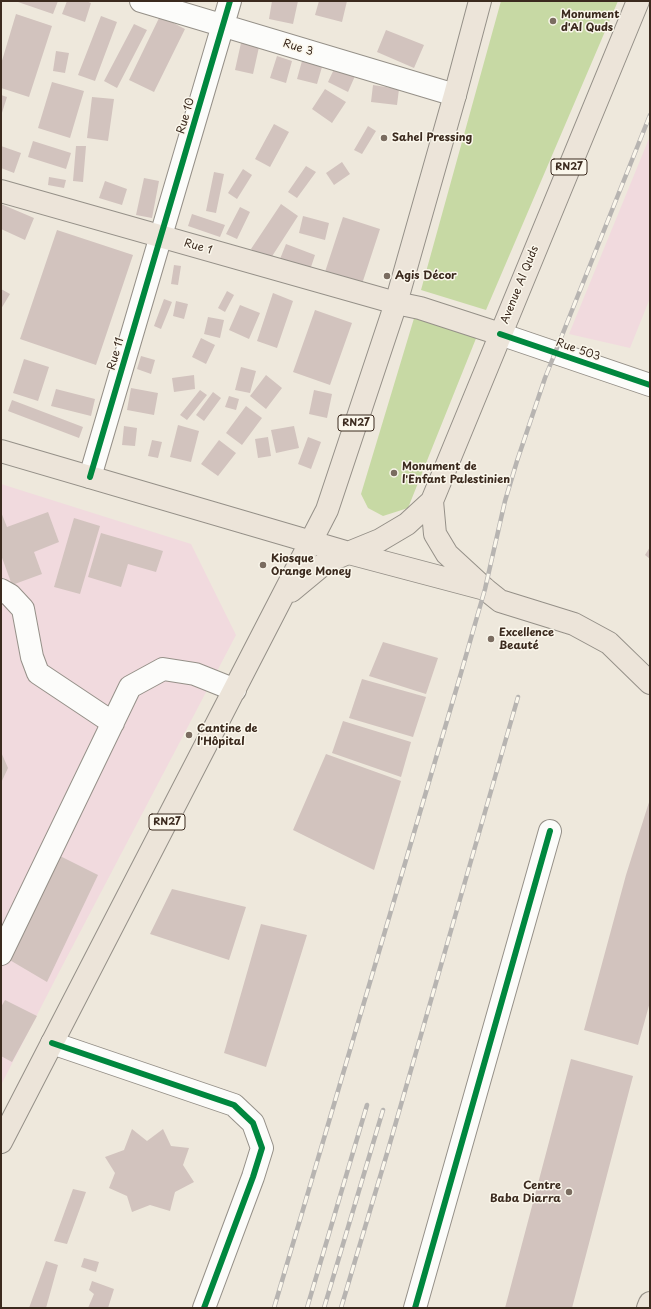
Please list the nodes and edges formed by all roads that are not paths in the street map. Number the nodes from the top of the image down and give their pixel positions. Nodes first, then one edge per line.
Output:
1 (141, 1) edge
2 (230, 1) edge
3 (480, 1) edge
4 (638, 1) edge
5 (223, 26) junction
6 (455, 95) junction
7 (1, 191) edge
8 (162, 237) junction
9 (396, 303) junction
10 (500, 334) junction
11 (649, 382) edge
12 (1, 451) edge
13 (90, 477) junction
14 (432, 501) junction
15 (311, 541) junction
16 (349, 553) junction
17 (485, 589) junction
18 (1, 590) edge
19 (281, 600) junction
20 (650, 683) edge
21 (235, 690) junction
22 (113, 723) junction
23 (550, 831) dead end
24 (1, 954) edge
25 (52, 1043) junction
26 (1, 1142) edge
27 (650, 1303) edge
28 (204, 1308) edge
29 (415, 1308) edge
30 (648, 1308) edge

1 - 5 street, Rue 3
2 - 5 street, Rue 10
3 - 6 main road, RN27
4 - 10 main road, Avenue Al Quds / RN27
5 - 6 street, Rue 3
5 - 8 street, Rue 10
6 - 9 main road, RN27
7 - 8 main road, Rue 1
8 - 9 main road, Rue 1
8 - 13 street, Rue 11
9 - 10 main road, Rue 503
9 - 15 main road, RN27
10 - 11 street, Rue 503
10 - 14 main road, Avenue Al Quds / RN27
12 - 13 main road
13 - 15 main road
14 - 16 main road, Avenue Al Quds / RN27
14 - 17 main road
15 - 16 main road
15 - 19 main road, RN27
16 - 17 main road
16 - 19 main road, Avenue Al Quds
17 - 20 main road
18 - 22 street
19 - 21 main road, RN27
21 - 22 street
21 - 25 main road, RN27
22 - 24 street
23 - 29 street
25 - 26 main road, RN27
25 - 28 street
27 - 30 main road

